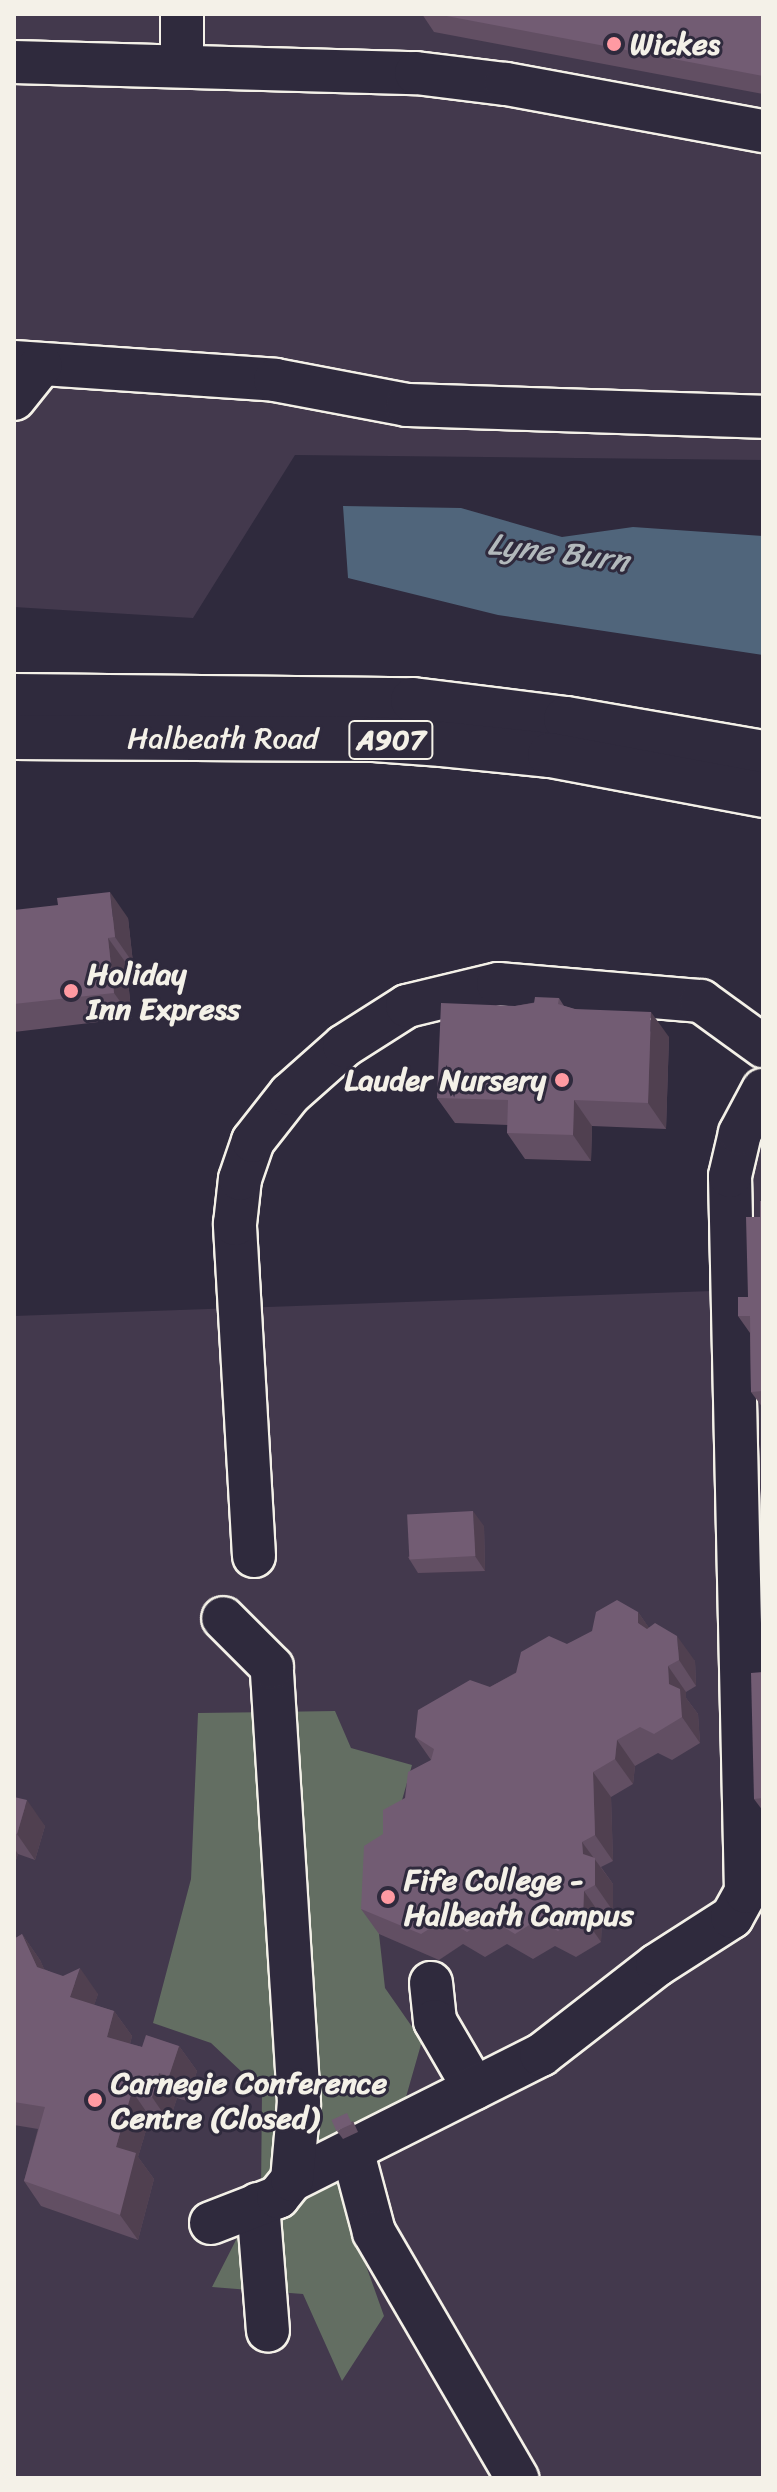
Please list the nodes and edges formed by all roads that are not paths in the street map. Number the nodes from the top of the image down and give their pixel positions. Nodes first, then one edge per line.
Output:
1 (182, 14) edge
2 (14, 62) edge
3 (182, 66) junction
4 (763, 131) edge
5 (27, 364) edge
6 (14, 399) edge
7 (763, 417) edge
8 (14, 696) edge
9 (14, 737) edge
10 (763, 753) edge
11 (763, 795) edge
12 (763, 1046) edge
13 (763, 1090) edge
14 (254, 1556) dead end
15 (223, 1618) dead end
16 (431, 1983) dead end
17 (474, 2088) junction
18 (353, 2153) junction
19 (292, 2180) junction
20 (258, 2204) junction
21 (211, 2223) dead end
22 (268, 2331) dead end
23 (517, 2478) edge

1 - 3 lane
2 - 3 lane
3 - 4 lane
5 - 6 lane
5 - 7 lane
8 - 10 main road, Halbeath Road / A907
9 - 11 main road, Halbeath Road / A907
12 - 14 lane
13 - 17 lane
15 - 19 lane
16 - 17 lane
17 - 18 lane
18 - 19 lane
18 - 23 lane
19 - 20 lane
20 - 21 lane
20 - 22 lane

